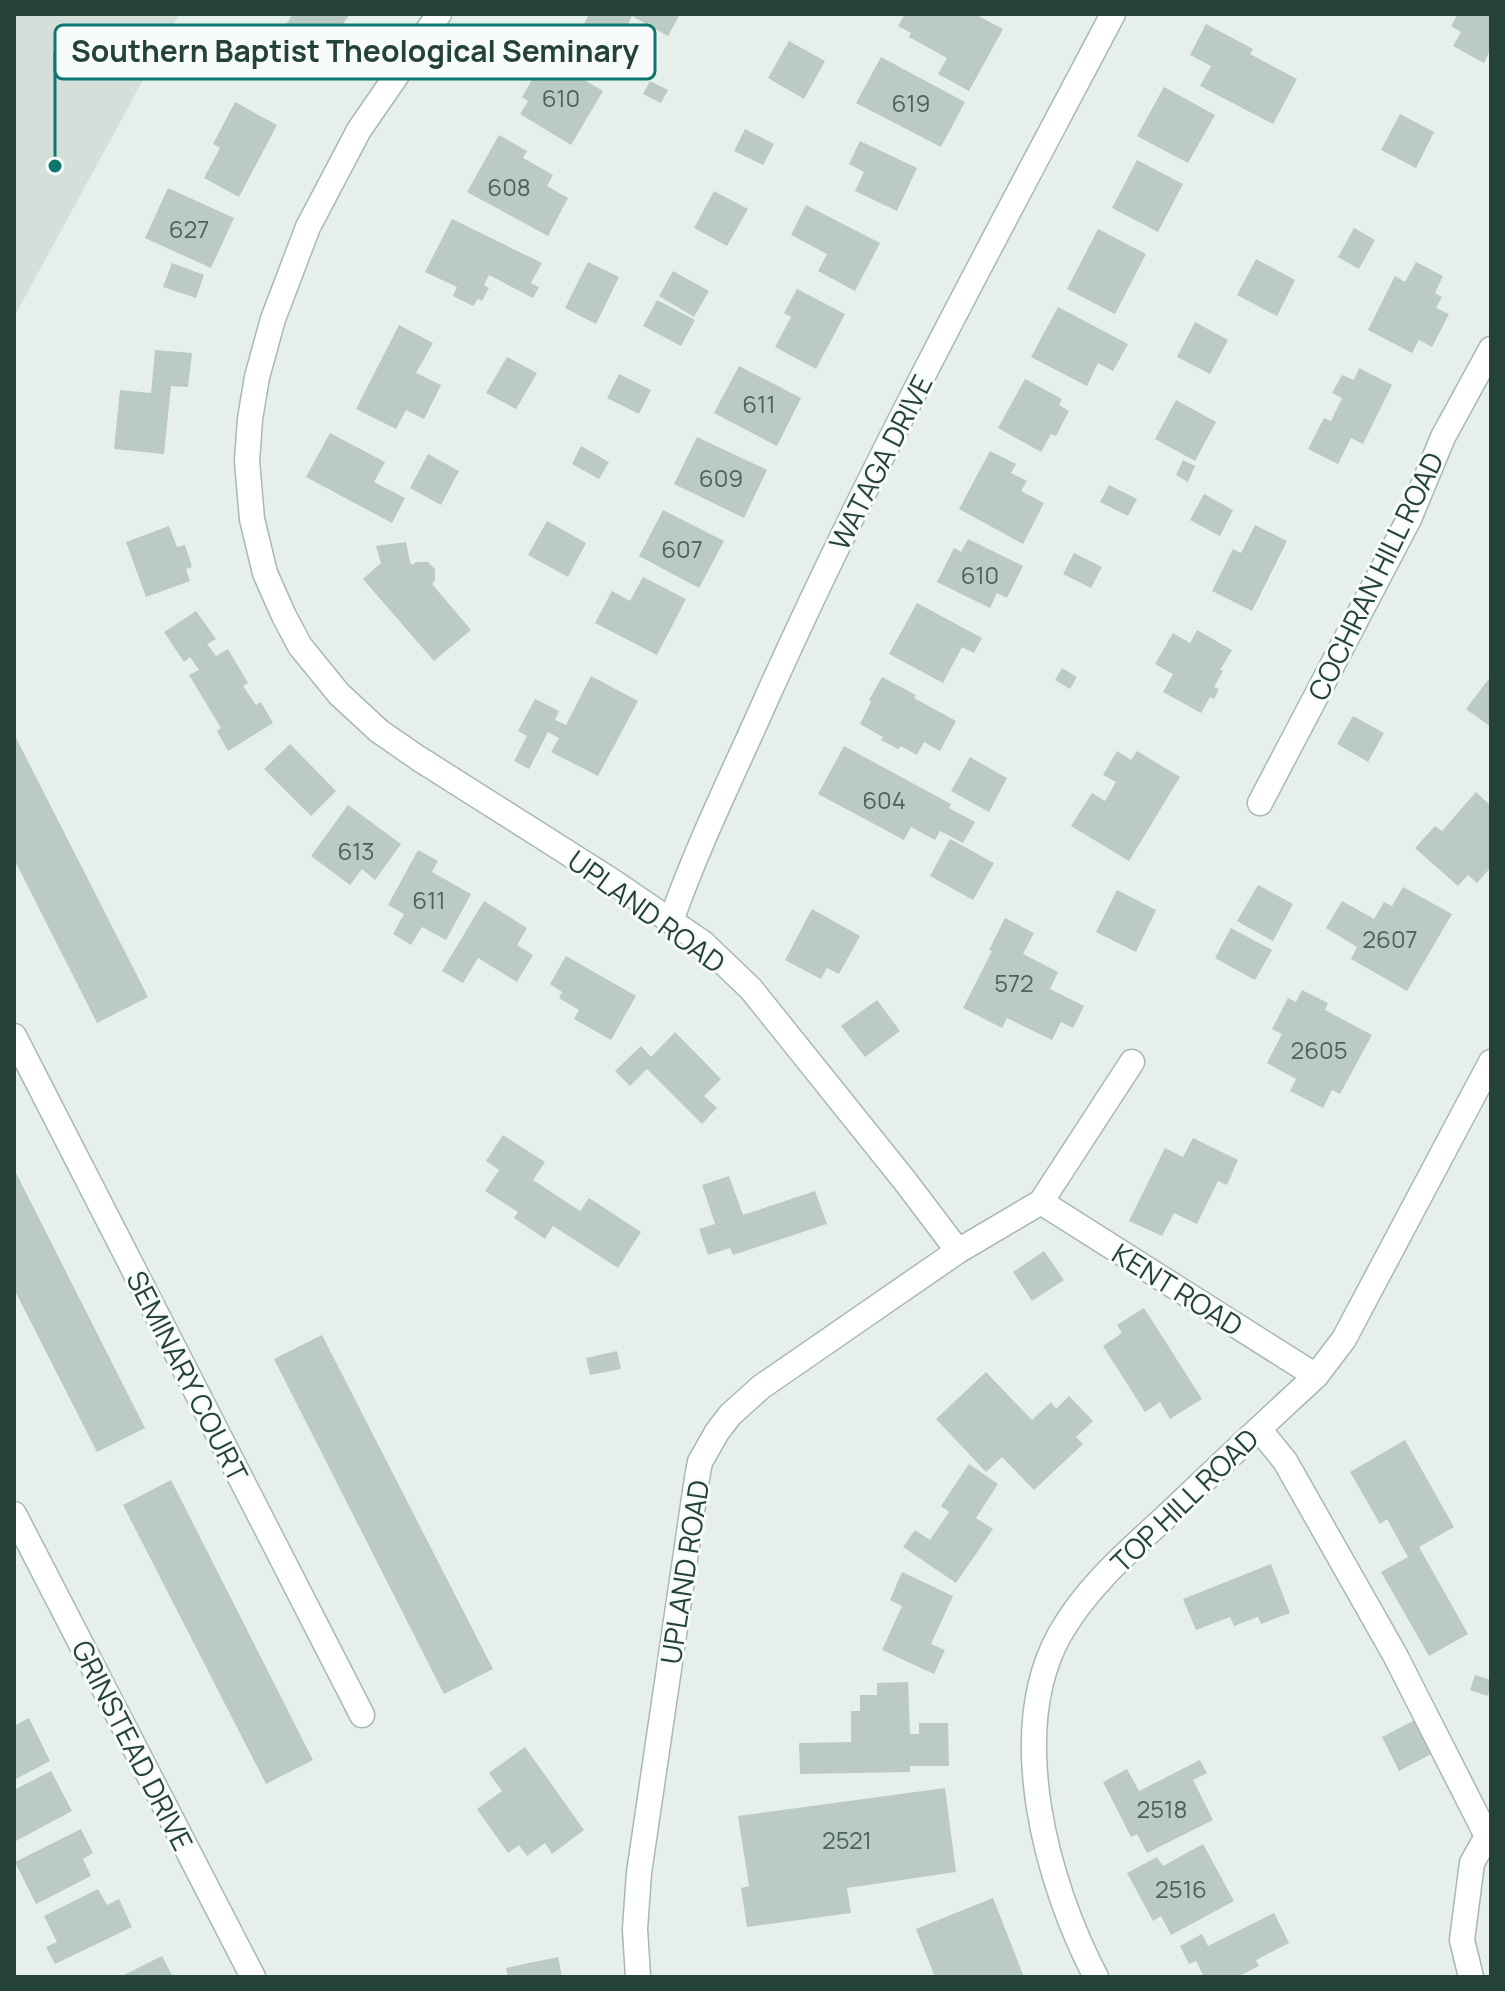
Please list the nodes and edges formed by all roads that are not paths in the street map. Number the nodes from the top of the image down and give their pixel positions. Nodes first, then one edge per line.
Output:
1 (439, 14) edge
2 (1113, 14) edge
3 (1491, 349) edge
4 (1260, 803) dead end
5 (671, 921) junction
6 (14, 1036) edge
7 (1132, 1062) dead end
8 (1491, 1062) edge
9 (1041, 1202) junction
10 (958, 1251) junction
11 (1316, 1376) junction
12 (1259, 1429) junction
13 (14, 1514) edge
14 (362, 1715) dead end
15 (253, 1977) edge
16 (638, 1977) edge
17 (1096, 1977) edge
18 (1471, 1977) edge

1 - 5 street, UPLAND ROAD
2 - 5 street, WATAGA DRIVE
3 - 4 street, COCHRAN HILL ROAD
5 - 10 street, UPLAND ROAD
6 - 14 street, SEMINARY COURT
7 - 9 street
8 - 11 street, TOP HILL ROAD
9 - 10 street
9 - 11 street, KENT ROAD
10 - 16 street, UPLAND ROAD
11 - 12 street, TOP HILL ROAD
12 - 17 street, TOP HILL ROAD
12 - 18 street
13 - 15 street, GRINSTEAD DRIVE

